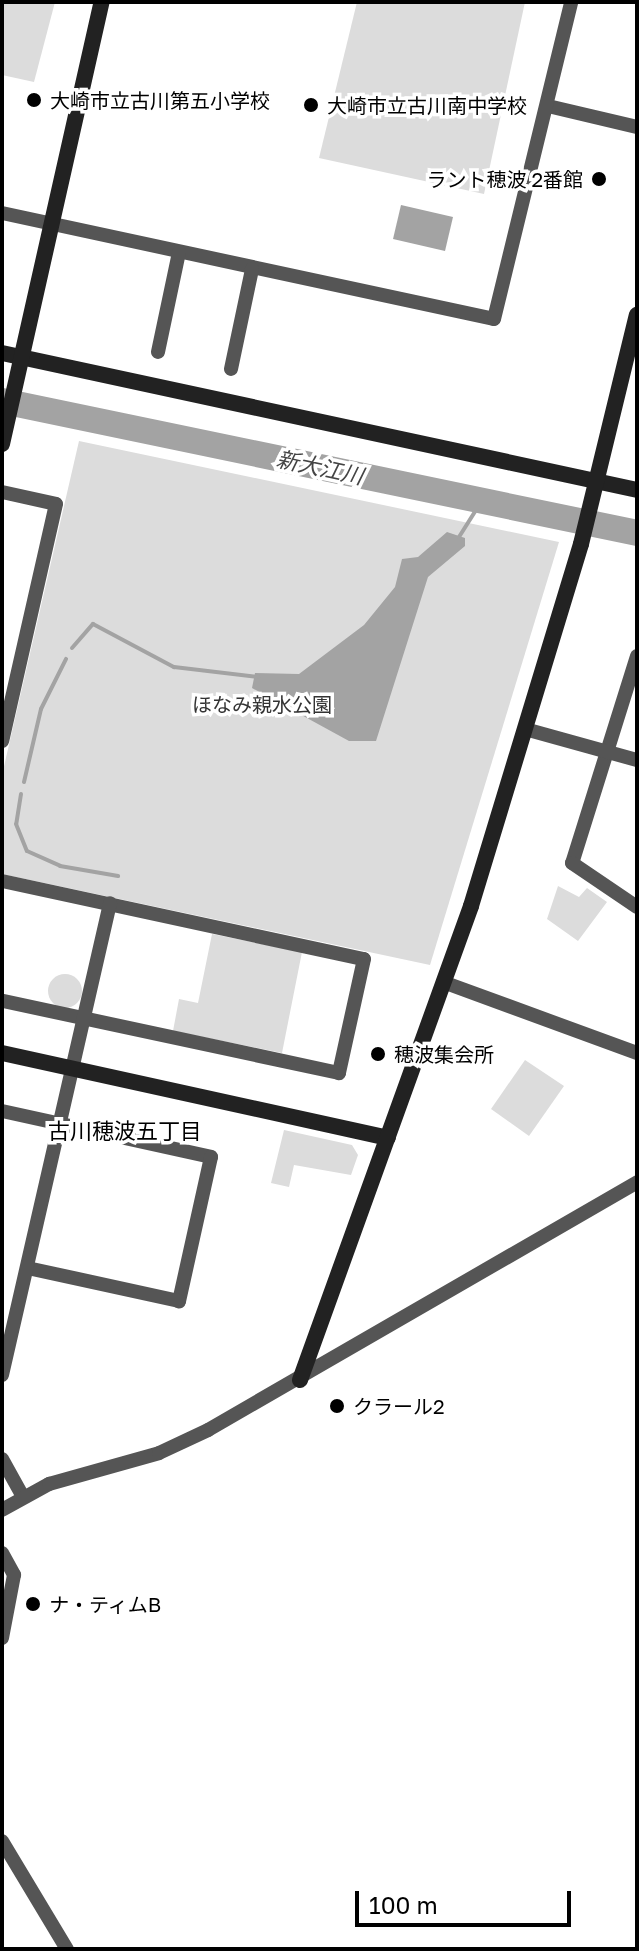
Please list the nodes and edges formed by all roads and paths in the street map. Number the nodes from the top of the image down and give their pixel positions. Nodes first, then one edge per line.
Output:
1 (102, 2) edge
2 (571, 2) edge
3 (548, 106) junction
4 (637, 127) edge
5 (2, 213) edge
6 (52, 224) junction
7 (179, 252) junction
8 (252, 269) junction
9 (637, 315) edge
10 (158, 352) dead end
11 (2, 353) edge
12 (21, 357) junction
13 (231, 369) dead end
14 (3, 438) edge
15 (598, 480) junction
16 (637, 490) edge
17 (2, 492) edge
18 (637, 656) edge
19 (525, 729) junction
20 (2, 741) edge
21 (607, 752) junction
22 (637, 760) edge
23 (2, 881) edge
24 (110, 903) junction
25 (637, 907) edge
26 (443, 982) junction
27 (2, 1001) edge
28 (85, 1019) junction
29 (2, 1053) edge
30 (637, 1053) edge
31 (75, 1068) junction
32 (2, 1111) edge
33 (62, 1124) junction
34 (388, 1138) junction
35 (637, 1182) edge
36 (28, 1268) junction
37 (2, 1375) edge
38 (300, 1380) junction
39 (2, 1459) edge
40 (22, 1495) junction
41 (2, 1510) edge
42 (2, 1553) edge
43 (2, 1638) edge
44 (2, 1841) edge
45 (67, 1949) edge

1 - 6 street
2 - 3 street
3 - 4 street
3 - 8 street
5 - 6 street
6 - 7 street
6 - 12 street
7 - 8 street
7 - 10 street
8 - 13 street
9 - 15 street
11 - 12 street
12 - 14 street
12 - 15 street
15 - 16 street
15 - 19 street
17 - 20 street
18 - 21 street
19 - 21 street
19 - 26 street
21 - 22 street
21 - 25 street
23 - 24 street
24 - 28 street
24 - 28 street
26 - 30 street
26 - 34 street
27 - 28 street
28 - 31 street
29 - 31 street
31 - 33 street
31 - 34 street
32 - 33 street
33 - 36 street
33 - 36 street
34 - 38 street
35 - 38 street
36 - 37 street
38 - 40 street
39 - 40 street
40 - 41 street
42 - 43 street
44 - 45 street

